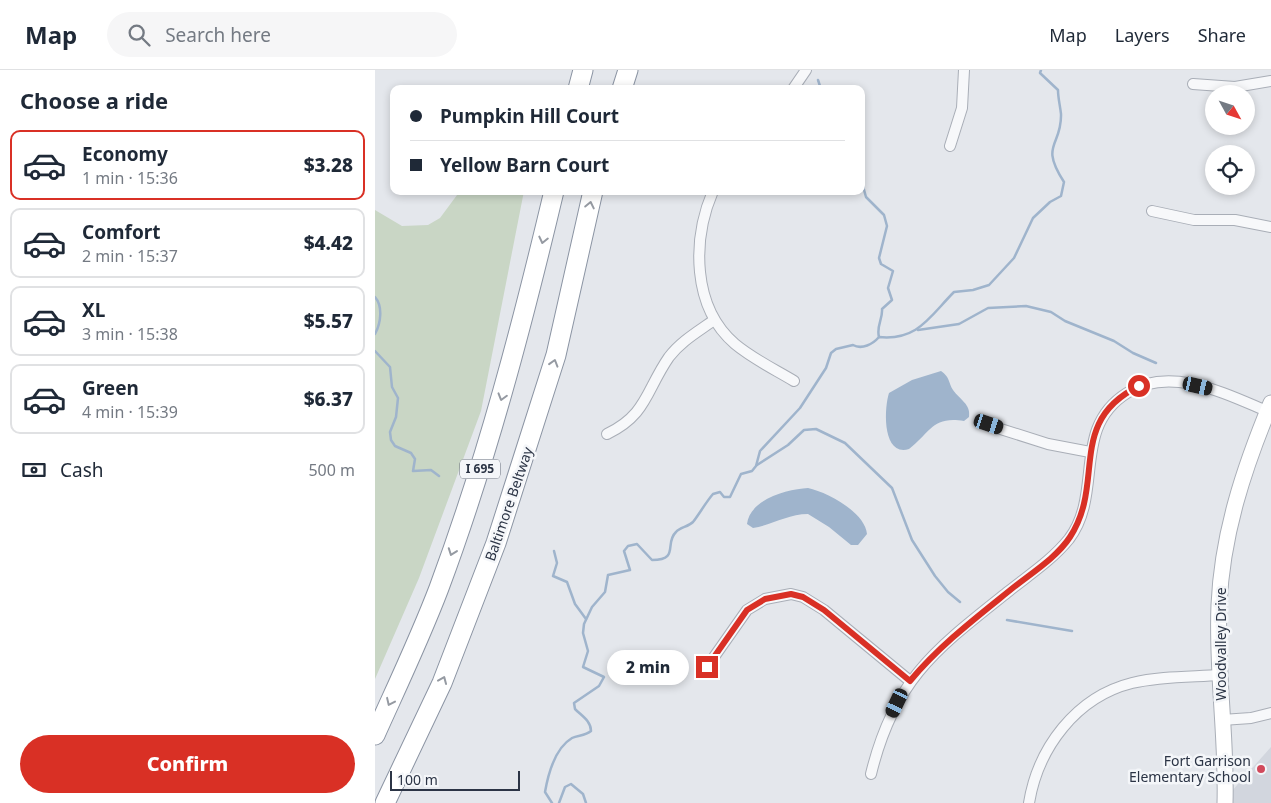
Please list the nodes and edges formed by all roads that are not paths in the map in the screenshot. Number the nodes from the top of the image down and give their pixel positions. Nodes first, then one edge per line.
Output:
1 (575, 70) edge
2 (583, 70) edge
3 (622, 70) edge
4 (628, 70) edge
5 (806, 70) edge
6 (964, 70) edge
7 (1271, 81) edge
8 (1193, 84) dead end
9 (572, 85) edge
10 (579, 85) edge
11 (618, 85) edge
12 (623, 85) edge
13 (796, 85) edge
14 (950, 146) dead end
15 (553, 195) edge
16 (592, 195) edge
17 (712, 195) edge
18 (1152, 211) dead end
19 (1271, 227) edge
20 (715, 320) junction
21 (794, 380) dead end
22 (1269, 407) edge
23 (989, 424) dead end
24 (607, 434) dead end
25 (1090, 452) junction
26 (707, 667) dead end
27 (1220, 675) junction
28 (910, 681) junction
29 (1271, 713) edge
30 (1222, 720) junction
31 (375, 735) edge
32 (871, 774) dead end
33 (385, 803) edge
34 (1029, 803) edge
35 (1225, 803) edge

1 - 9 highway
2 - 10 highway
3 - 11 highway
4 - 12 highway
5 - 13 street
6 - 14 street
7 - 8 street
15 -> 31 highway, I 695
33 -> 16 highway, Baltimore Beltway / I 695
17 - 20 street
18 - 19 street
20 - 21 street
20 - 24 street
22 - 25 street
22 - 27 street, Woodvalley Drive
23 - 25 street
25 - 28 street
26 - 28 street
27 - 30 street, Woodvalley Drive
27 - 34 street
28 - 32 street
29 - 30 street
30 - 35 street, Woodvalley Drive

